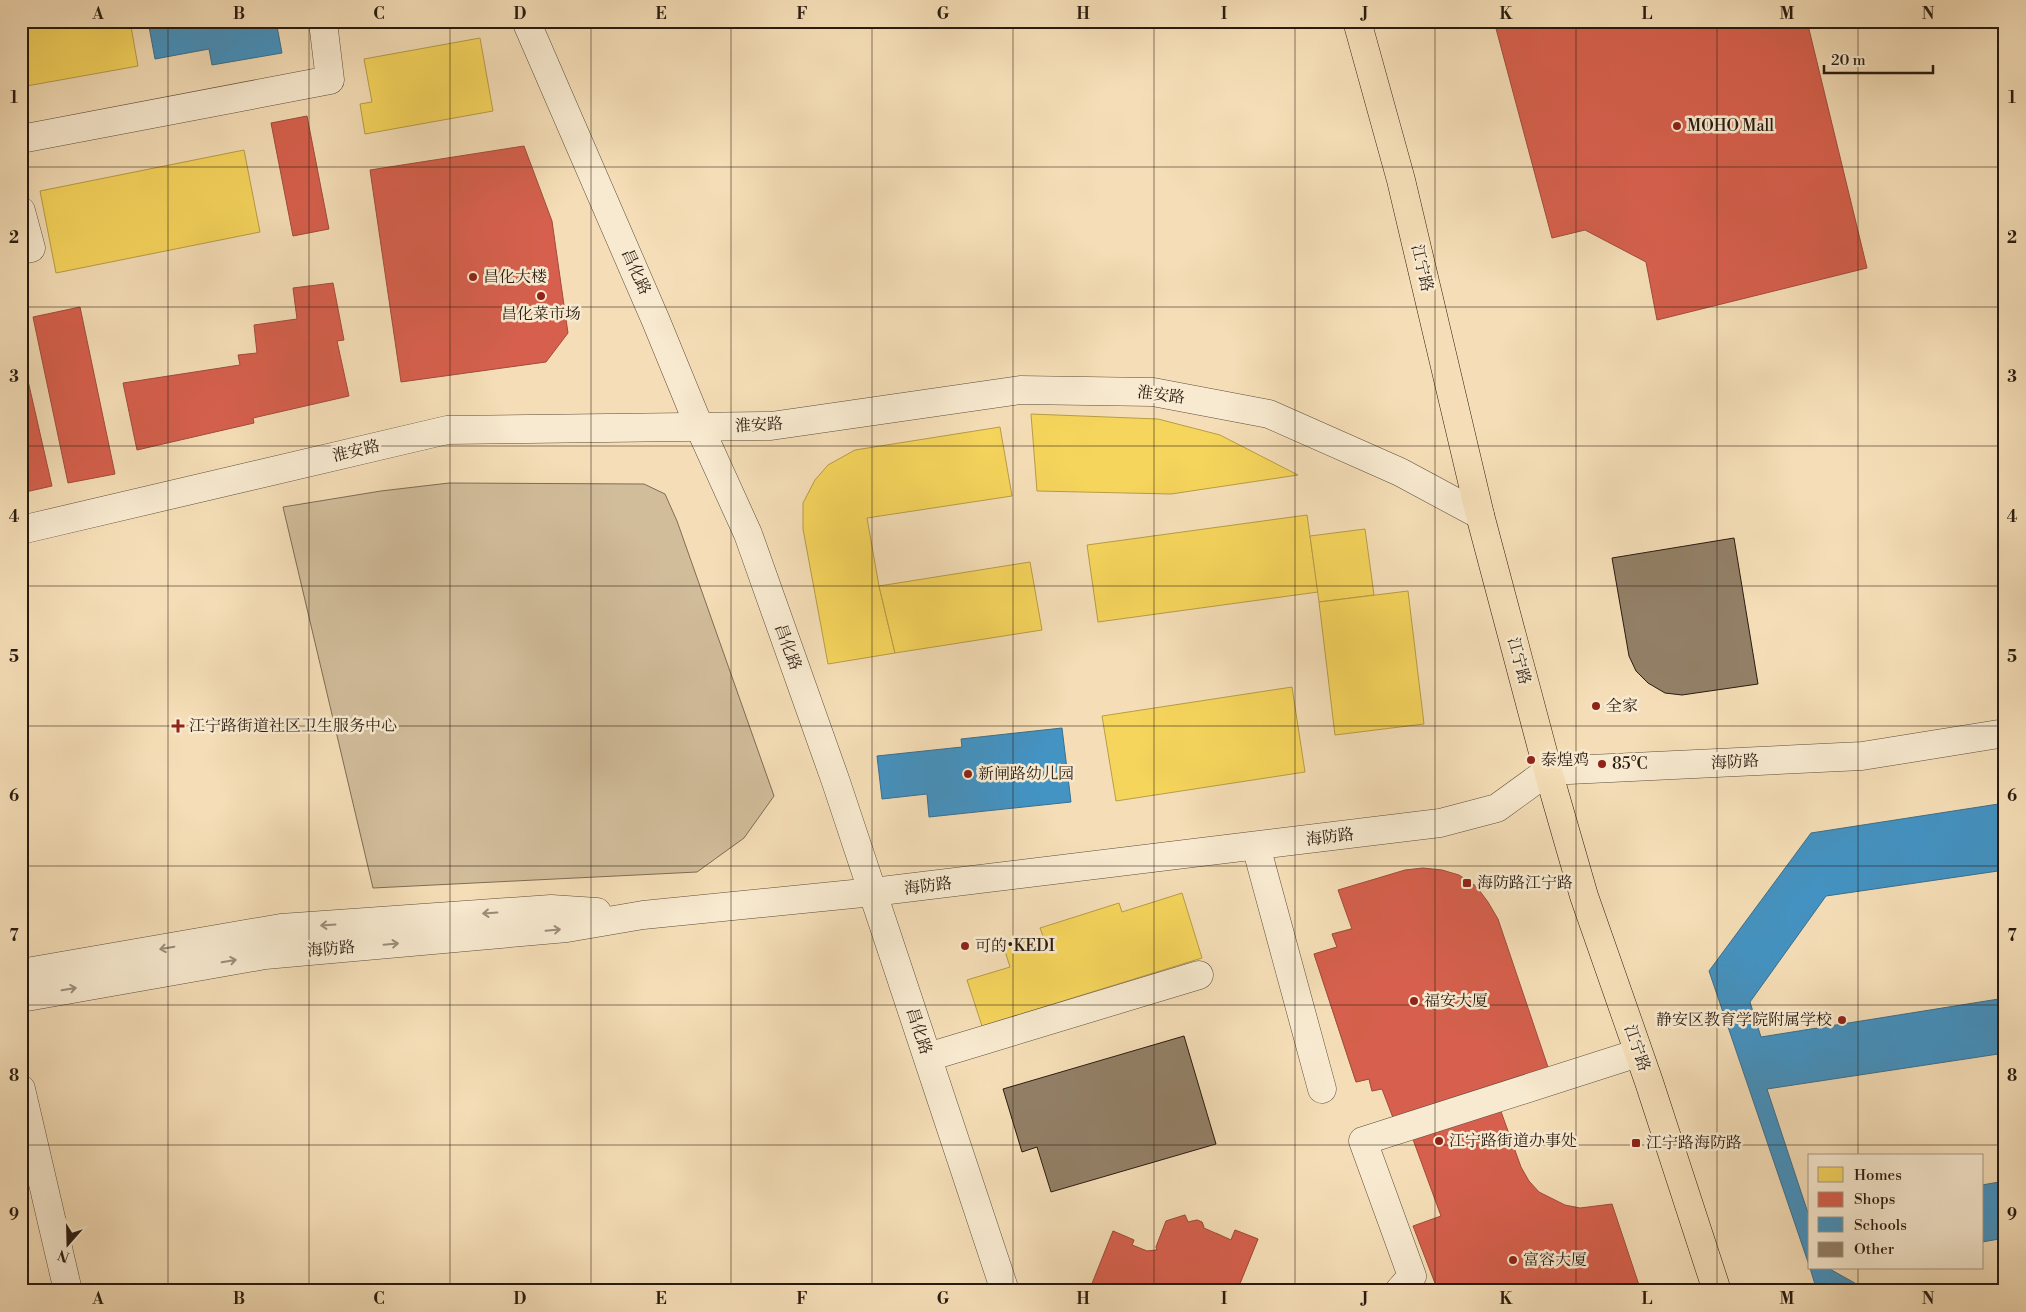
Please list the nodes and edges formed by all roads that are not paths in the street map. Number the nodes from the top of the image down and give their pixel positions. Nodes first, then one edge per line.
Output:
1 (526, 21) edge
2 (1357, 21) edge
3 (323, 22) edge
4 (21, 139) edge
5 (21, 211) edge
6 (21, 250) edge
7 (699, 426) junction
8 (1480, 515) junction
9 (21, 530) edge
10 (2005, 732) edge
11 (1548, 771) junction
12 (1256, 846) junction
13 (874, 892) junction
14 (643, 915) junction
15 (21, 973) edge
16 (1199, 975) dead end
17 (21, 998) edge
18 (1638, 1053) junction
19 (928, 1057) junction
20 (21, 1089) edge
21 (1322, 1089) dead end
22 (68, 1291) edge
23 (1005, 1291) edge
24 (1399, 1291) edge
25 (1717, 1291) edge

1 - 7 street, 昌化路
2 - 8 main road, 江宁路
3 - 4 street
5 - 6 street
7 - 8 street, 淮安路
7 - 9 street, 淮安路
7 - 13 street, 昌化路
8 - 11 main road, 江宁路
10 - 11 street, 海防路
11 - 12 street, 海防路
11 - 18 main road, 江宁路
12 - 13 street, 海防路
12 - 21 street
13 - 14 street, 海防路
13 - 19 street, 昌化路
14 -> 15 street, 海防路
17 -> 14 street, 海防路
16 - 19 street
18 - 24 street
18 - 25 main road, 江宁路
19 - 23 street, 昌化路
20 - 22 street

